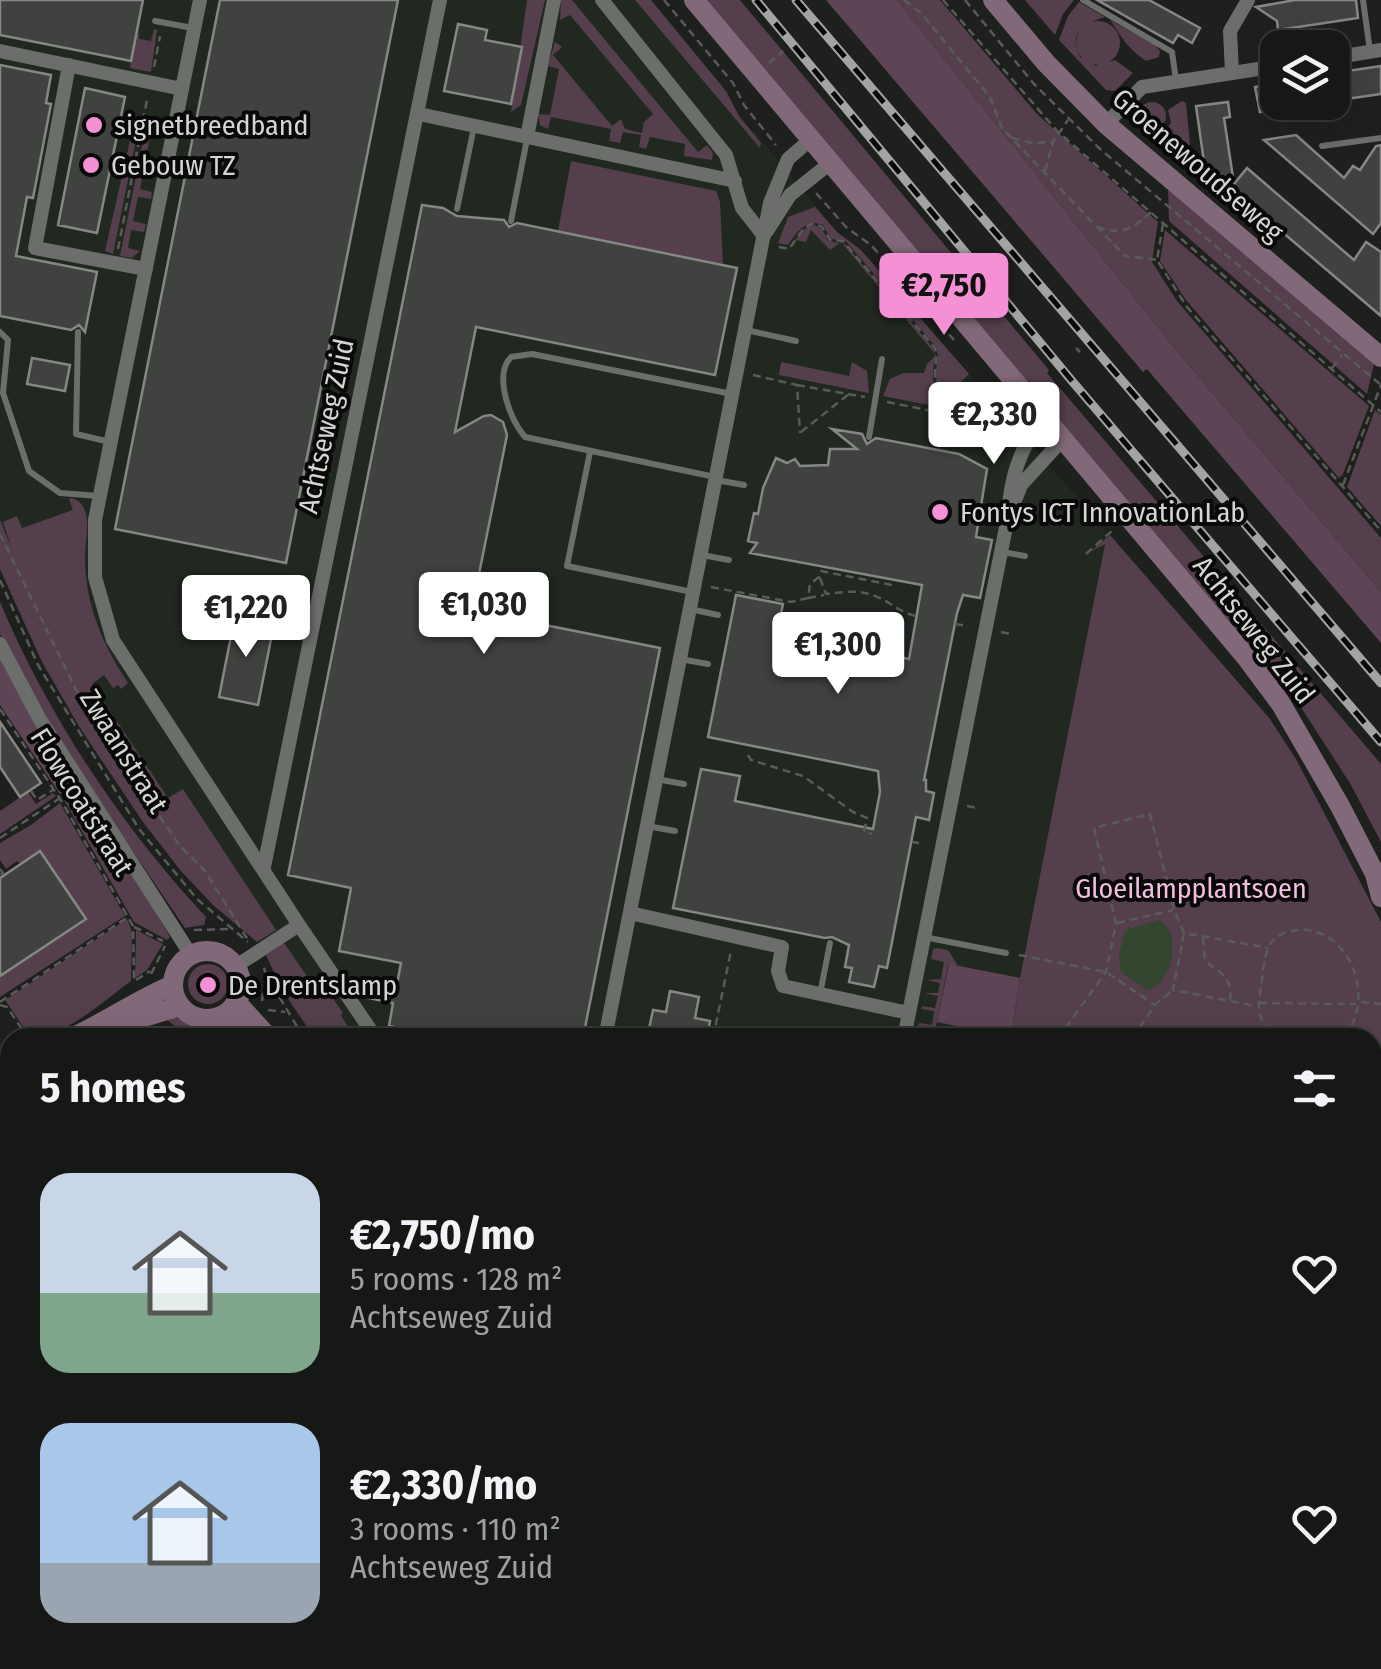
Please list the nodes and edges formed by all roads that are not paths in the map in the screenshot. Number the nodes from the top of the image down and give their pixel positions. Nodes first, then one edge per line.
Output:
1 (200, 0) edge
2 (440, 0) edge
3 (554, 0) edge
4 (602, 0) edge
5 (694, 0) edge
6 (994, 0) edge
7 (1083, 0) edge
8 (1248, 0) edge
9 (1363, 0) edge
10 (159, 22) road end
11 (194, 28) junction
12 (0, 50) edge
13 (1376, 51) edge
14 (1350, 55) edge
15 (69, 65) junction
16 (1260, 69) edge
17 (1232, 73) junction
18 (1176, 81) junction
19 (182, 90) junction
20 (419, 114) junction
21 (1106, 124) junction
22 (474, 126) junction
23 (527, 137) junction
24 (1381, 138) edge
25 (810, 140) junction
26 (1322, 146) dead end
27 (829, 164) junction
28 (736, 180) junction
29 (457, 209) dead end
30 (511, 221) dead end
31 (764, 240) junction
32 (146, 269) junction
33 (746, 330) junction
34 (0, 332) edge
35 (78, 332) dead end
36 (796, 341) dead end
37 (1379, 350) edge
38 (882, 359) dead end
39 (2, 363) edge
40 (733, 394) junction
41 (1045, 419) junction
42 (869, 437) dead end
43 (1062, 440) junction
44 (111, 442) junction
45 (590, 452) junction
46 (716, 479) junction
47 (744, 486) dead end
48 (100, 496) junction
49 (1008, 517) junction
50 (1001, 552) junction
51 (701, 555) junction
52 (1025, 556) dead end
53 (729, 560) dead end
54 (694, 588) junction
55 (690, 609) junction
56 (718, 615) dead end
57 (0, 644) edge
58 (680, 659) junction
59 (708, 664) dead end
60 (656, 778) junction
61 (684, 784) dead end
62 (647, 826) junction
63 (675, 831) dead end
64 (264, 867) junction
65 (1378, 877) edge
66 (1381, 897) edge
67 (630, 913) junction
68 (299, 925) junction
69 (924, 937) junction
70 (830, 943) dead end
71 (1006, 952) road end
72 (191, 954) junction
73 (236, 966) junction
74 (172, 985) junction
75 (820, 995) junction
76 (180, 1006) junction
77 (239, 1010) junction
78 (909, 1013) junction
79 (110, 1028) edge
80 (113, 1028) edge
81 (245, 1028) edge
82 (258, 1028) edge
83 (369, 1028) edge
84 (607, 1028) edge
85 (906, 1028) edge

1 - 11 street
2 - 20 street, Achtseweg Zuid
3 - 23 street
4 - 28 street
5 - 25 street, Achtseweg Zuid
6 - 21 street, Groenewoudseweg
7 - 18 lane, Groenewoudseweg
8 - 17 street
9 - 13 lane
10 - 11 lane
11 - 19 street
12 - 15 street
13 - 14 street
15 - 19 street
15 - 32 street
16 - 17 street
17 - 18 street
18 - 21 street
19 - 32 street
20 - 22 street
20 - 64 street, Achtseweg Zuid
21 - 37 street, Groenewoudseweg
22 - 23 street
22 - 29 lane
23 - 28 street
23 - 30 lane
24 - 26 lane
25 - 27 street, Achtseweg Zuid
25 - 31 street
27 - 31 street
27 - 41 street, Achtseweg Zuid
28 - 31 street
31 - 33 street
32 - 44 street
33 - 36 lane
33 - 40 street
34 - 39 lane
35 - 44 lane
38 - 42 lane
39 - 48 lane
40 - 45 lane
40 - 46 street
41 - 43 street, Achtseweg Zuid
41 - 49 street
43 - 49 street
43 - 65 street, Achtseweg Zuid
44 - 48 street
45 - 46 lane
45 - 54 lane
46 - 47 lane
46 - 51 street
48 - 64 street
49 - 50 street
50 - 52 lane
50 - 69 street
51 - 53 lane
51 - 54 street
54 - 55 street
55 - 56 lane
55 - 58 street
57 - 72 street, Zwaanstraat
58 - 59 lane
58 - 60 street
60 - 61 lane
60 - 62 street
62 - 63 lane
62 - 67 street
64 - 68 street
65 - 66 street, Achtseweg Zuid
67 - 75 street
67 - 84 street
68 - 73 street
68 - 83 street
69 - 71 lane
69 - 78 street
70 - 75 lane
72 - 73 street
72 - 74 street
73 - 77 street
74 - 76 street
74 - 79 street
75 - 78 street
76 - 77 street
76 - 80 street
77 - 81 street
77 - 82 street
78 - 85 street

